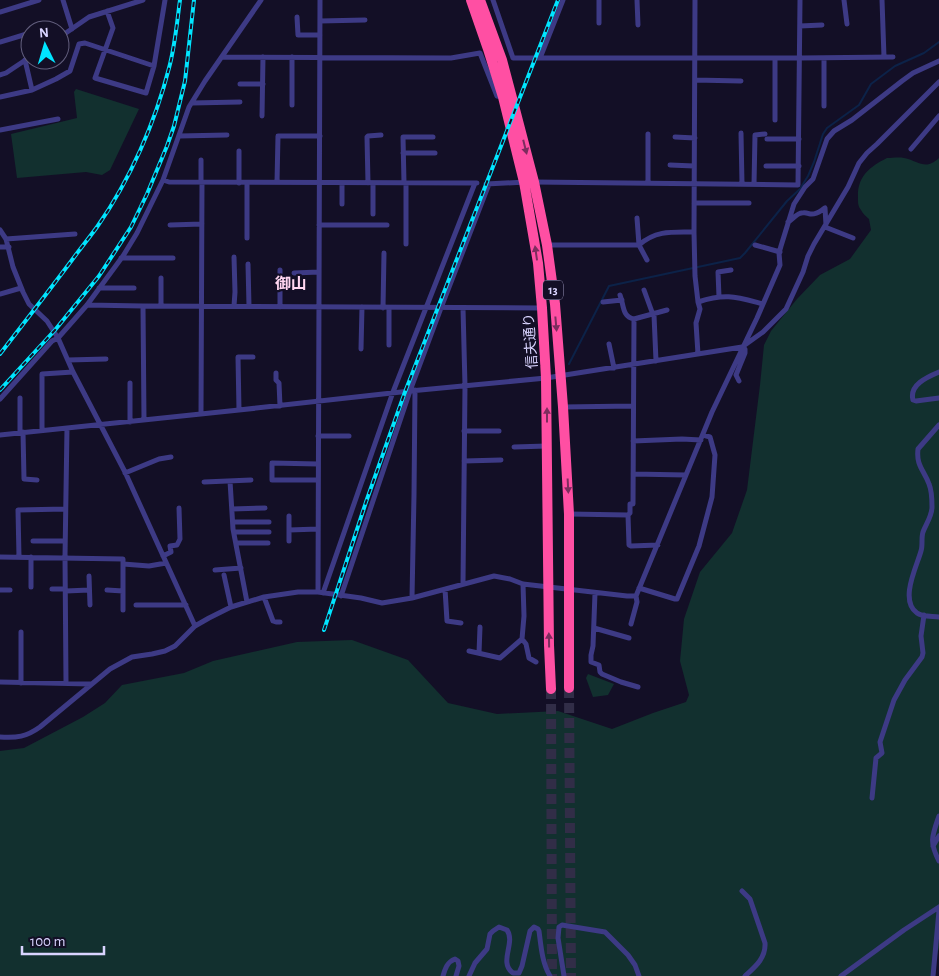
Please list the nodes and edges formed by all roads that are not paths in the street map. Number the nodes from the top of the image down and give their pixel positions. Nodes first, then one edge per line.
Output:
1 (38, 0) edge
2 (63, 0) edge
3 (143, 0) edge
4 (165, 0) edge
5 (261, 0) edge
6 (320, 0) edge
7 (474, 0) edge
8 (493, 0) edge
9 (563, 0) edge
10 (599, 0) edge
11 (637, 0) edge
12 (695, 0) edge
13 (800, 0) edge
14 (844, 0) edge
15 (882, 0) edge
16 (107, 11) junction
17 (0, 12) edge
18 (297, 17) dead end
19 (365, 20) dead end
20 (320, 21) junction
21 (599, 23) dead end
22 (847, 24) dead end
23 (638, 25) dead end
24 (822, 25) dead end
25 (800, 26) junction
26 (72, 29) joint
27 (320, 34) junction
28 (20, 36) edge
29 (0, 42) edge
30 (105, 51) junction
31 (222, 57) junction
32 (263, 57) junction
33 (292, 57) junction
34 (320, 57) junction
35 (884, 57) junction
36 (893, 57) dead end
37 (513, 58) junction
38 (540, 58) junction
39 (695, 58) junction
40 (775, 58) junction
41 (800, 58) junction
42 (824, 58) junction
43 (502, 60) junction
44 (939, 61) edge
45 (20, 63) edge
46 (154, 66) junction
47 (30, 70) edge
48 (0, 75) edge
49 (695, 80) junction
50 (741, 81) dead end
51 (939, 82) edge
52 (240, 84) dead end
53 (263, 84) junction
54 (32, 90) junction
55 (0, 97) edge
56 (504, 97) junction
57 (240, 102) dead end
58 (192, 103) junction
59 (292, 105) dead end
60 (824, 106) dead end
61 (262, 116) dead end
62 (939, 116) edge
63 (58, 119) dead end
64 (775, 120) dead end
65 (0, 130) edge
66 (741, 133) dead end
67 (648, 134) dead end
68 (227, 135) dead end
69 (381, 135) dead end
70 (179, 136) junction
71 (320, 136) junction
72 (433, 137) dead end
73 (676, 137) dead end
74 (695, 138) junction
75 (799, 139) junction
76 (910, 149) dead end
77 (239, 151) dead end
78 (404, 153) junction
79 (435, 153) dead end
80 (201, 160) dead end
81 (670, 165) dead end
82 (694, 166) junction
83 (766, 166) dead end
84 (799, 166) junction
85 (163, 180) junction
86 (202, 182) junction
87 (239, 182) junction
88 (278, 182) junction
89 (529, 182) junction
90 (247, 183) junction
91 (319, 183) junction
92 (342, 183) junction
93 (370, 183) junction
94 (405, 183) junction
95 (648, 183) junction
96 (694, 184) junction
97 (742, 184) junction
98 (754, 184) junction
99 (798, 185) junction
100 (805, 187) junction
101 (749, 203) dead end
102 (342, 204) dead end
103 (694, 204) junction
104 (373, 214) dead end
105 (637, 218) dead end
106 (788, 222) junction
107 (202, 224) junction
108 (170, 225) dead end
109 (319, 225) junction
110 (387, 225) dead end
111 (825, 226) junction
112 (0, 230) edge
113 (694, 232) junction
114 (75, 234) dead end
115 (247, 238) dead end
116 (853, 238) dead end
117 (6, 239) junction
118 (406, 244) dead end
119 (547, 245) junction
120 (638, 245) junction
121 (755, 245) dead end
122 (0, 247) edge
123 (9, 247) junction
124 (780, 252) junction
125 (384, 253) dead end
126 (234, 257) dead end
127 (121, 258) junction
128 (173, 258) dead end
129 (647, 260) dead end
130 (248, 264) dead end
131 (280, 270) dead end
132 (731, 270) dead end
133 (319, 272) junction
134 (294, 273) dead end
135 (161, 278) dead end
136 (21, 288) junction
137 (99, 288) junction
138 (134, 288) dead end
139 (644, 290) dead end
140 (0, 294) edge
141 (719, 297) junction
142 (603, 302) dead end
143 (698, 302) junction
144 (763, 304) junction
145 (87, 305) junction
146 (143, 306) junction
147 (161, 306) junction
148 (201, 306) junction
149 (234, 306) junction
150 (248, 306) junction
151 (280, 307) junction
152 (319, 307) junction
153 (362, 308) junction
154 (386, 308) junction
155 (426, 308) junction
156 (441, 308) junction
157 (463, 308) junction
158 (542, 308) junction
159 (667, 310) dead end
160 (653, 313) junction
161 (634, 319) junction
162 (58, 338) junction
163 (389, 344) dead end
164 (609, 344) dead end
165 (742, 347) junction
166 (361, 349) dead end
167 (698, 354) junction
168 (253, 357) dead end
169 (68, 360) junction
170 (106, 360) dead end
171 (656, 361) junction
172 (634, 365) junction
173 (614, 368) junction
174 (73, 372) junction
175 (939, 372) edge
176 (276, 373) dead end
177 (561, 375) junction
178 (546, 378) junction
179 (739, 381) dead end
180 (130, 383) dead end
181 (465, 386) junction
182 (412, 390) junction
183 (393, 392) junction
184 (20, 398) dead end
185 (939, 398) edge
186 (0, 399) edge
187 (318, 402) junction
188 (280, 406) junction
189 (633, 406) junction
190 (564, 407) junction
191 (239, 410) junction
192 (201, 414) junction
193 (144, 420) junction
194 (130, 422) junction
195 (100, 425) junction
196 (939, 425) edge
197 (67, 428) junction
198 (42, 430) junction
199 (464, 431) junction
200 (499, 431) dead end
201 (21, 432) junction
202 (0, 435) edge
203 (318, 436) junction
204 (349, 436) dead end
205 (702, 438) junction
206 (633, 441) junction
207 (547, 446) junction
208 (514, 447) dead end
209 (171, 457) dead end
210 (502, 460) dead end
211 (464, 461) junction
212 (318, 464) junction
213 (125, 473) junction
214 (633, 474) junction
215 (686, 475) junction
216 (37, 480) dead end
217 (251, 480) dead end
218 (318, 480) junction
219 (230, 481) junction
220 (204, 482) dead end
221 (179, 508) dead end
222 (265, 508) dead end
223 (65, 509) junction
224 (232, 509) junction
225 (569, 514) junction
226 (628, 515) junction
227 (289, 516) dead end
228 (233, 522) junction
229 (270, 522) dead end
230 (318, 529) junction
231 (289, 530) junction
232 (234, 532) junction
233 (269, 532) dead end
234 (33, 541) dead end
235 (65, 541) junction
236 (289, 541) dead end
237 (236, 543) junction
238 (268, 543) dead end
239 (658, 545) junction
240 (163, 556) junction
241 (0, 557) edge
242 (19, 557) junction
243 (31, 557) junction
244 (65, 557) junction
245 (166, 563) junction
246 (123, 564) junction
247 (241, 568) junction
248 (214, 570) dead end
249 (224, 575) dead end
250 (89, 576) dead end
251 (462, 584) junction
252 (523, 584) junction
253 (548, 586) junction
254 (31, 587) dead end
255 (639, 588) junction
256 (52, 589) dead end
257 (445, 589) junction
258 (569, 589) junction
259 (0, 590) edge
260 (10, 590) dead end
261 (66, 590) junction
262 (89, 590) junction
263 (108, 590) dead end
264 (123, 591) junction
265 (321, 593) junction
266 (595, 593) junction
267 (341, 596) junction
268 (636, 596) junction
269 (264, 597) junction
270 (412, 598) junction
271 (247, 602) junction
272 (90, 605) dead end
273 (136, 605) dead end
274 (186, 605) junction
275 (231, 607) junction
276 (123, 610) dead end
277 (924, 615) junction
278 (939, 617) edge
279 (280, 622) dead end
280 (461, 623) dead end
281 (631, 624) dead end
282 (195, 626) junction
283 (480, 627) dead end
284 (594, 628) junction
285 (21, 632) dead end
286 (629, 638) dead end
287 (522, 639) junction
288 (469, 651) dead end
289 (479, 653) junction
290 (536, 662) dead end
291 (0, 682) edge
292 (22, 683) junction
293 (66, 683) junction
294 (92, 684) junction
295 (638, 687) dead end
296 (569, 688) tunnel mouth
297 (551, 689) tunnel mouth
298 (0, 736) edge
299 (872, 798) dead end
300 (939, 816) edge
301 (939, 836) edge
302 (933, 846) junction
303 (939, 861) edge
304 (742, 891) dead end
305 (939, 907) edge
306 (939, 911) edge
307 (443, 976) edge
308 (456, 976) edge
309 (469, 976) edge
310 (550, 976) edge
311 (564, 976) edge
312 (639, 976) edge
313 (745, 976) edge
314 (841, 976) edge
315 (933, 976) edge

1 - 17 street
2 - 26 street
3 - 16 street
4 - 46 street
5 - 31 street
6 - 20 street
7 - 43 highway, 信夫通り / 13
7 - 56 highway, 信夫通り / 13
8 - 37 street
9 - 38 street
10 - 21 street
11 - 23 street
12 - 39 street
13 - 25 street
14 - 22 street
15 - 35 street
16 - 26 street
16 - 30 street
18 - 27 street
19 - 20 street
20 - 27 street
24 - 25 street
25 - 41 street
27 - 34 street
28 - 29 street
30 - 46 street
30 - 46 street
30 - 54 street
31 - 32 street
31 - 58 street
32 - 33 street
32 - 53 street
33 - 34 street
33 - 59 street
34 - 56 street
34 - 71 street
35 - 36 street
35 - 42 street
37 - 38 street
37 - 43 street
38 - 39 street
39 - 40 street
39 - 49 street
40 - 41 street
40 - 64 street
41 - 42 street
41 - 75 street
42 - 60 street
43 -> 89 highway, 信夫通り / 13
44 - 100 street
45 - 48 street
47 - 54 street
49 - 50 street
49 - 74 street
51 - 111 street
52 - 53 street
53 - 61 street
54 - 55 street
56 - 89 highway, 信夫通り / 13
57 - 58 street
58 - 70 street
62 - 76 street
63 - 65 street
66 - 97 street
67 - 95 street
68 - 70 street
69 - 93 street
70 - 85 street
71 - 88 street
71 - 91 street
72 - 78 street
73 - 74 street
74 - 82 street
75 - 84 street
75 - 98 street
77 - 87 street
78 - 79 street
78 - 94 street
80 - 86 street
81 - 82 street
82 - 96 street
83 - 84 street
84 - 99 street
85 - 86 street
85 - 127 street
86 - 87 street
86 - 107 street
87 - 90 street
88 - 90 street
88 - 91 street
89 - 95 street
89 - 119 highway, 信夫通り / 13
89 - 156 street
158 -> 89 highway, 信夫通り / 13
90 - 115 street
91 - 92 street
91 - 109 street
92 - 93 street
92 - 102 street
93 - 94 street
93 - 104 street
94 - 118 street
94 - 155 street
95 - 96 street
96 - 97 street
96 - 103 street
97 - 98 street
98 - 99 street
99 - 100 street
100 - 106 street
101 - 103 street
103 - 113 street
105 - 120 street
106 - 111 street
106 - 124 street
107 - 108 street
107 - 148 street
109 - 110 street
109 - 133 street
111 - 116 street
111 - 165 street
112 - 117 street
113 - 120 street
113 - 143 street
114 - 117 street
117 - 123 street
119 - 120 street
119 -> 177 highway, 信夫通り / 13
120 - 129 street
121 - 124 street
122 - 123 street
123 - 136 street
124 - 144 street
125 - 154 street
126 - 149 street
127 - 128 street
127 - 137 street
130 - 150 street
131 - 151 street
132 - 141 street
133 - 134 street
133 - 152 street
135 - 147 street
136 - 140 street
136 - 162 street
137 - 138 street
137 - 145 street
139 - 160 street
141 - 143 street
141 - 144 street
142 - 161 street
143 - 167 street
144 - 165 street
145 - 146 street
145 - 162 street
146 - 147 street
146 - 193 street
147 - 148 street
148 - 149 street
148 - 192 street
149 - 150 street
150 - 151 street
151 - 152 street
152 - 153 street
152 - 187 street
153 - 154 street
153 - 166 street
154 - 155 street
154 - 163 street
155 - 156 street
155 - 183 street
156 - 157 street
156 - 182 street
157 - 158 street
157 - 181 street
158 - 178 highway, 信夫通り / 13
159 - 160 street
160 - 161 street
160 - 171 street
161 - 172 street
162 - 169 street
162 - 186 street
164 - 173 street
165 - 167 street
165 - 179 street
165 - 205 street
167 - 171 street
168 - 191 street
169 - 170 street
169 - 174 street
171 - 172 street
172 - 173 street
172 - 189 street
173 - 177 street
174 - 195 street
174 - 198 street
175 - 185 street
176 - 188 street
177 - 178 street
177 - 190 highway, 信夫通り / 13
178 - 181 street
207 -> 178 highway, 信夫通り / 13
180 - 194 street
181 - 182 street
181 - 199 street
182 - 183 street
182 - 267 street
182 - 270 street
183 - 187 street
183 - 265 street
184 - 201 street
187 - 188 street
187 - 203 street
188 - 191 street
189 - 190 street
189 - 206 street
190 -> 225 highway, 信夫通り / 13
191 - 192 street
192 - 193 street
193 - 194 street
194 - 195 street
195 - 197 street
195 - 213 street
196 - 277 street
197 - 198 street
197 - 223 street
198 - 201 street
199 - 200 street
199 - 211 street
201 - 202 street
201 - 216 street
203 - 204 street
203 - 212 street
205 - 206 street
205 - 215 street
205 - 255 street
206 - 214 street
207 - 208 street
207 - 253 highway, 信夫通り / 13
209 - 213 street
210 - 211 street
211 - 251 street
212 - 218 street
212 - 218 street
213 - 240 street
214 - 215 street
214 - 226 street
215 - 239 street
217 - 219 street
218 - 230 street
219 - 220 street
219 - 224 street
221 - 240 street
222 - 224 street
223 - 235 street
223 - 242 street
224 - 228 street
225 - 226 street
225 - 258 highway, 信夫通り / 13
226 - 239 street
227 - 231 street
228 - 229 street
228 - 232 street
230 - 231 street
230 - 265 street
231 - 236 street
232 - 233 street
232 - 237 street
234 - 235 street
235 - 244 street
237 - 238 street
237 - 247 street
239 - 255 street
240 - 245 street
241 - 242 street
242 - 243 street
243 - 244 street
243 - 254 street
244 - 246 street
244 - 261 street
245 - 246 street
245 - 274 street
246 - 264 street
247 - 248 street
247 - 271 street
249 - 275 street
250 - 262 street
251 - 252 street
251 - 257 street
252 - 253 street
252 - 287 street
253 - 258 street
297 -> 253 highway, 信夫通り / 13
255 - 268 street
256 - 261 street
257 - 270 street
257 - 280 street
258 - 266 street
258 - 296 highway, 信夫通り / 13
259 - 260 street
261 - 262 street
261 - 293 street
262 - 272 street
263 - 264 street
264 - 276 street
265 - 267 street
265 - 269 street
266 - 268 street
266 - 284 street
267 - 270 street
268 - 281 street
269 - 271 street
269 - 279 street
271 - 275 street
273 - 274 street
274 - 282 street
275 - 282 street
277 - 278 street
277 - 299 street
282 - 294 street
283 - 289 street
284 - 286 street
284 - 295 street
285 - 292 street
287 - 289 street
287 - 290 street
288 - 289 street
291 - 292 street
292 - 293 street
293 - 294 street
294 - 298 street
300 - 302 street
301 - 302 street
302 - 303 street
304 - 313 street
305 - 314 street
306 - 315 street
307 - 308 street
309 - 310 street
311 - 312 street

